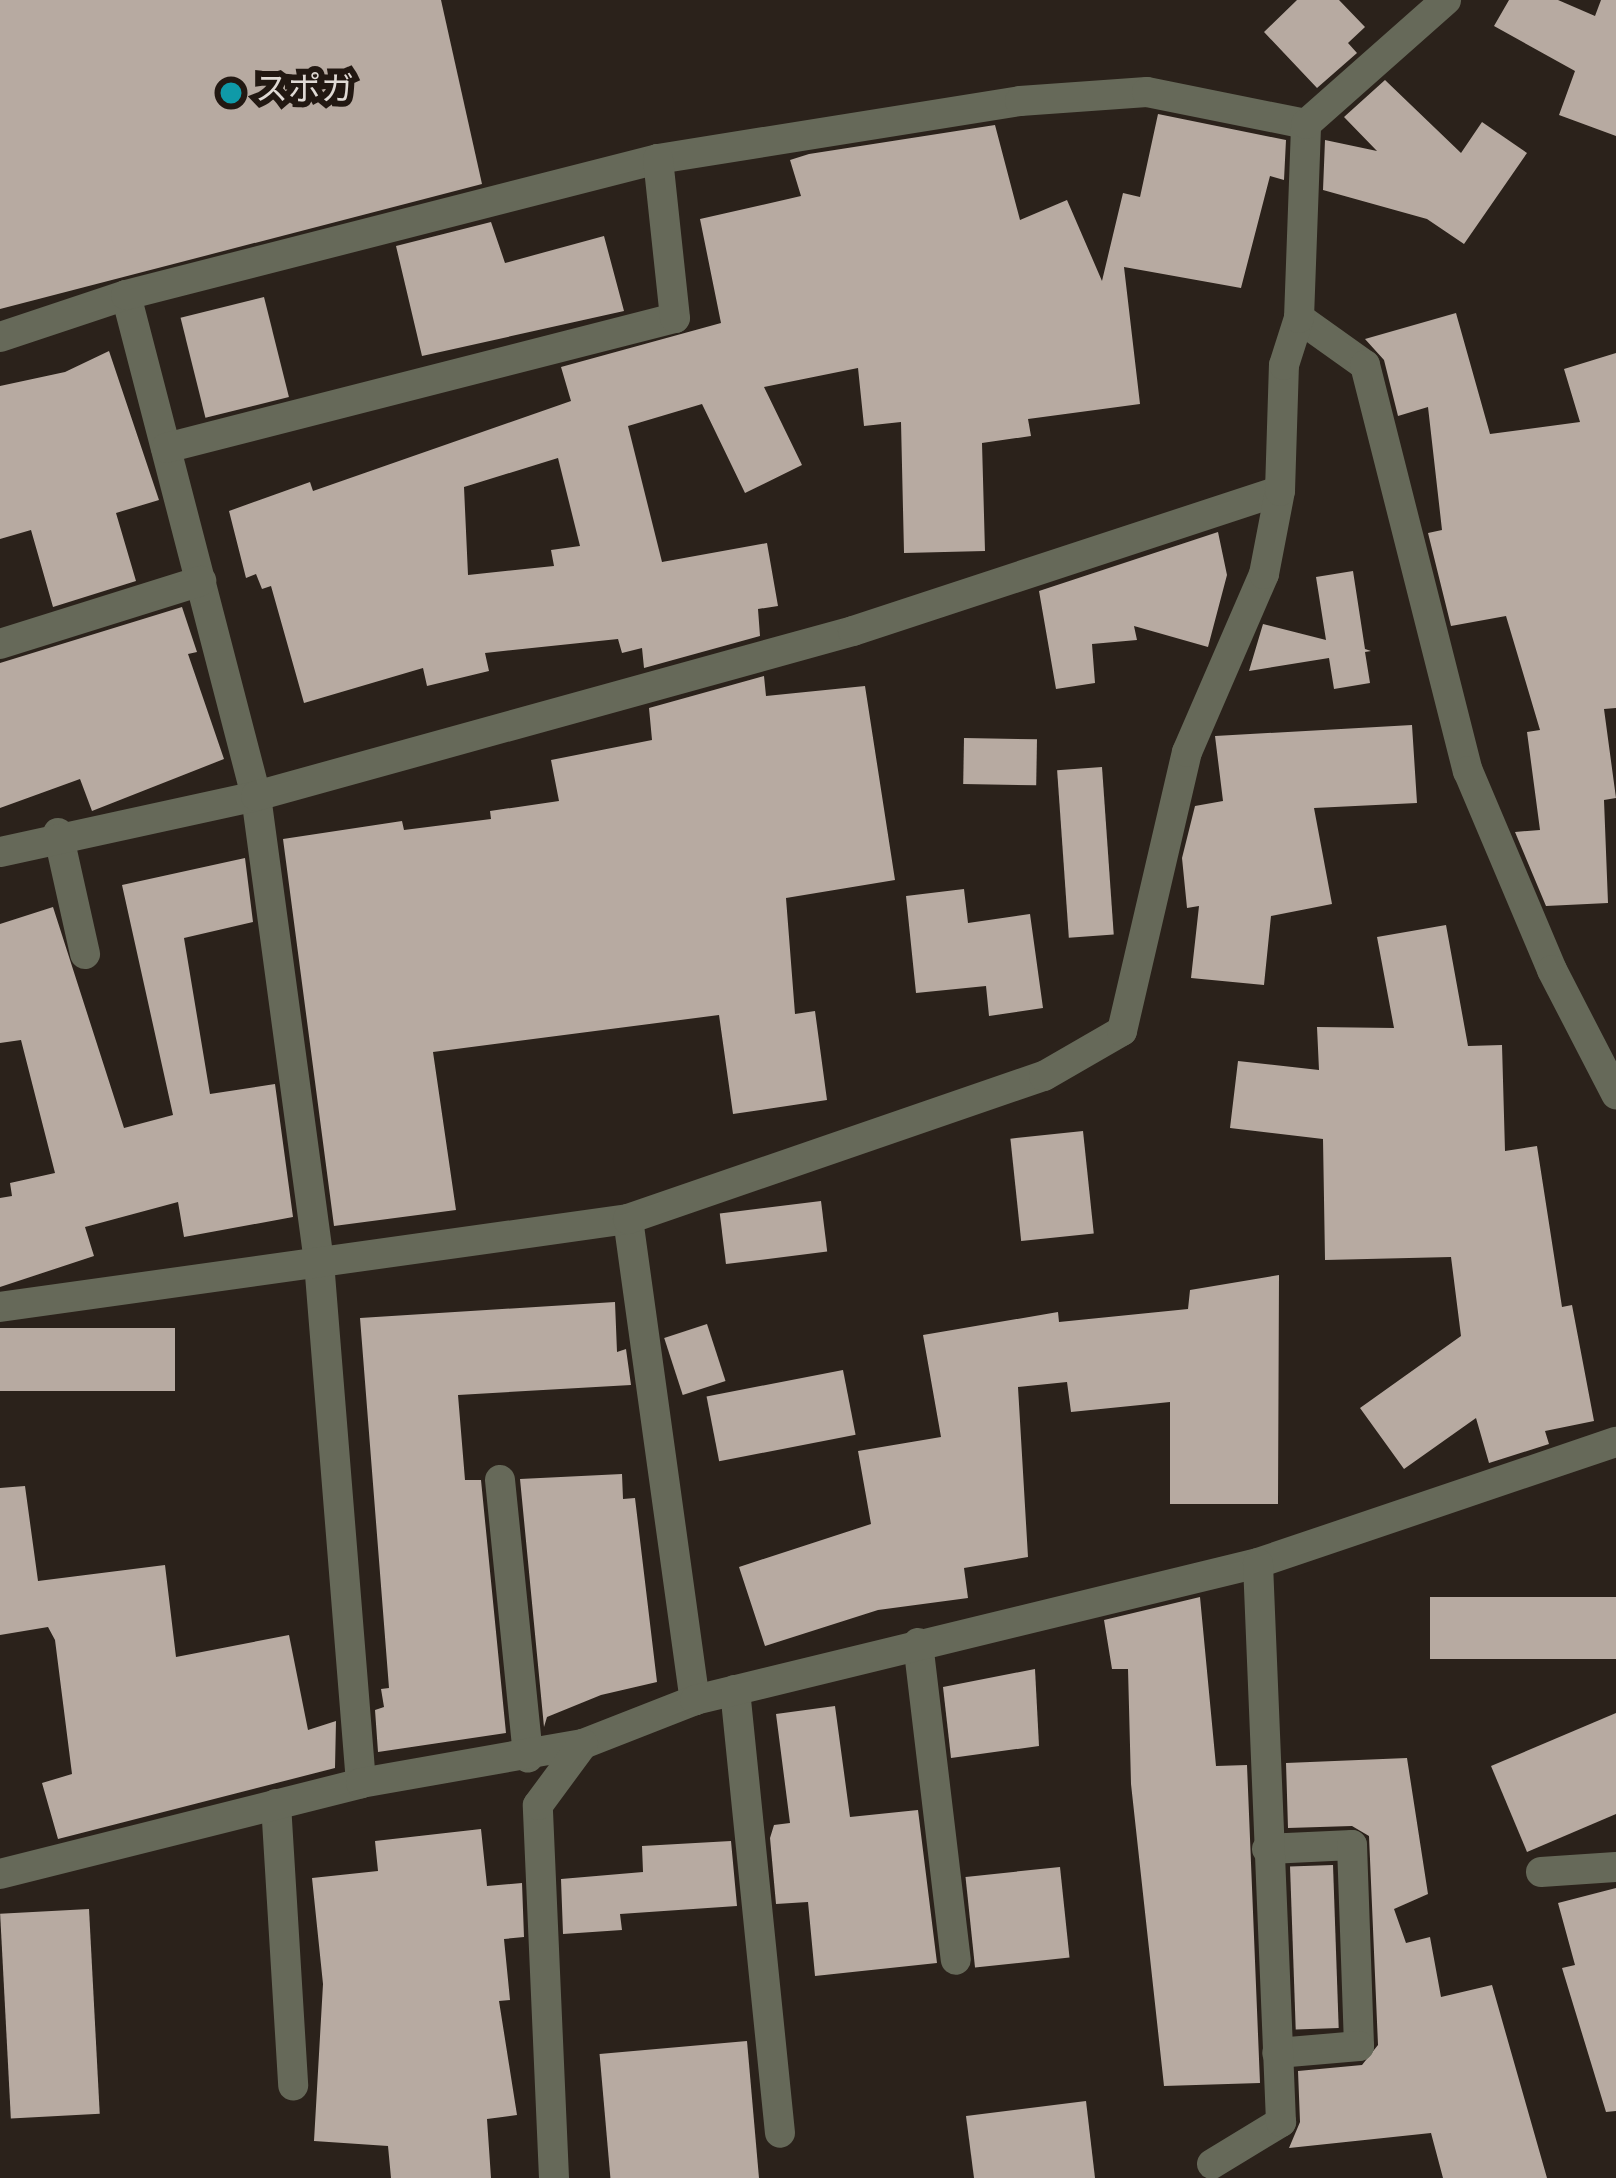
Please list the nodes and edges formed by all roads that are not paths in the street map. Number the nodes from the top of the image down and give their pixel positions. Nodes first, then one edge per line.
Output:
1 (1445, 0) edge
2 (1306, 124) junction
3 (658, 159) junction
4 (126, 296) junction
5 (1299, 318) junction
6 (0, 337) edge
7 (166, 448) junction
8 (1280, 491) junction
9 (201, 581) junction
10 (0, 644) edge
11 (256, 796) junction
12 (58, 833) junction
13 (0, 852) edge
14 (85, 954) dead end
15 (1616, 1094) edge
16 (628, 1219) junction
17 (319, 1262) junction
18 (0, 1306) edge
19 (1616, 1442) edge
20 (500, 1480) dead end
21 (1258, 1562) junction
22 (918, 1642) junction
23 (735, 1690) junction
24 (695, 1700) junction
25 (583, 1744) junction
26 (528, 1757) junction
27 (361, 1783) junction
28 (275, 1804) junction
29 (1267, 1849) junction
30 (1616, 1867) edge
31 (1540, 1872) dead end
32 (0, 1874) edge
33 (956, 1960) dead end
34 (1277, 2054) junction
35 (293, 2085) dead end
36 (780, 2133) dead end
37 (1212, 2164) dead end
38 (554, 2178) edge

1 - 2 street
2 - 3 street
2 - 5 street
3 - 4 street
3 - 7 street
4 - 6 street
4 - 7 street
5 - 8 street
5 - 15 street
7 - 9 street
8 - 11 street
8 - 16 street
9 - 10 street
9 - 11 street
11 - 12 street
11 - 17 street
12 - 13 street
12 - 14 street
16 - 17 street
16 - 24 street
17 - 18 street
17 - 27 street
19 - 21 street
20 - 26 street
21 - 22 street
21 - 29 street
22 - 23 street
22 - 33 street
23 - 24 street
23 - 36 street
24 - 25 street
25 - 26 street
25 - 38 street
26 - 27 street
27 - 28 street
28 - 32 street
28 - 35 street
29 - 34 street
29 - 34 street
30 - 31 street
34 - 37 street

